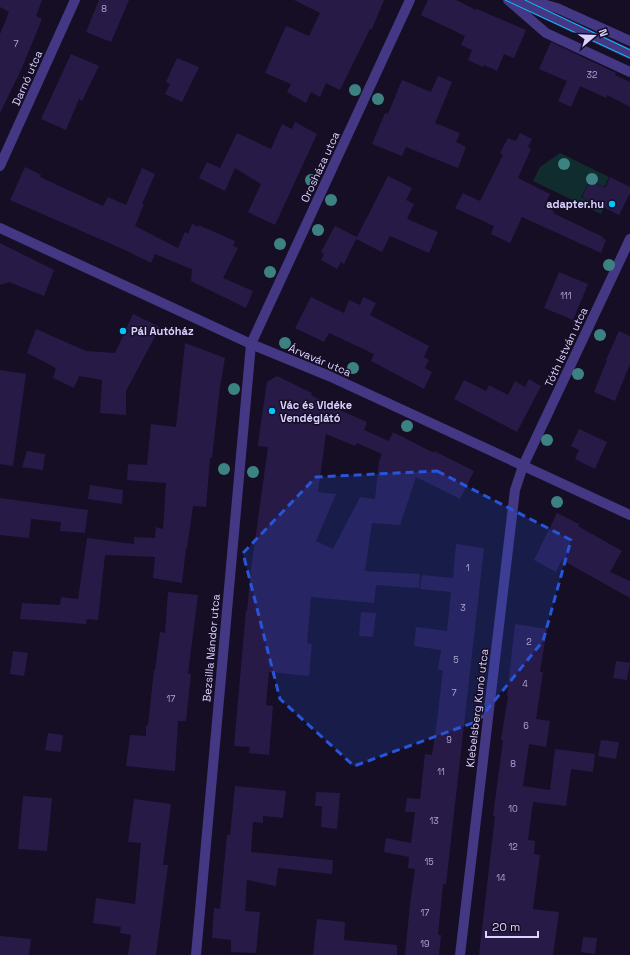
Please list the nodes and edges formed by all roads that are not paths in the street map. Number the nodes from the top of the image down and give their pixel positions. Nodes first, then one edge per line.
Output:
1 (75, 0) edge
2 (410, 0) edge
3 (508, 0) edge
4 (515, 0) edge
5 (528, 0) edge
6 (630, 41) edge
7 (630, 54) edge
8 (630, 72) edge
9 (0, 166) edge
10 (0, 228) edge
11 (630, 239) edge
12 (251, 344) junction
13 (523, 466) junction
14 (630, 515) edge
15 (196, 955) edge
16 (460, 955) edge

1 - 9 street, Darnó utca
2 - 12 street, Orosháza utca
3 - 8 street
4 - 7 street
5 - 6 street
10 - 12 street, Árvavár utca
11 - 13 street, Tóth István utca
12 - 13 street, Árvavár utca
12 - 15 street, Bezsilla Nándor utca
13 - 14 street, Árvavár utca
13 - 16 street, Klebelsberg Kunó utca

